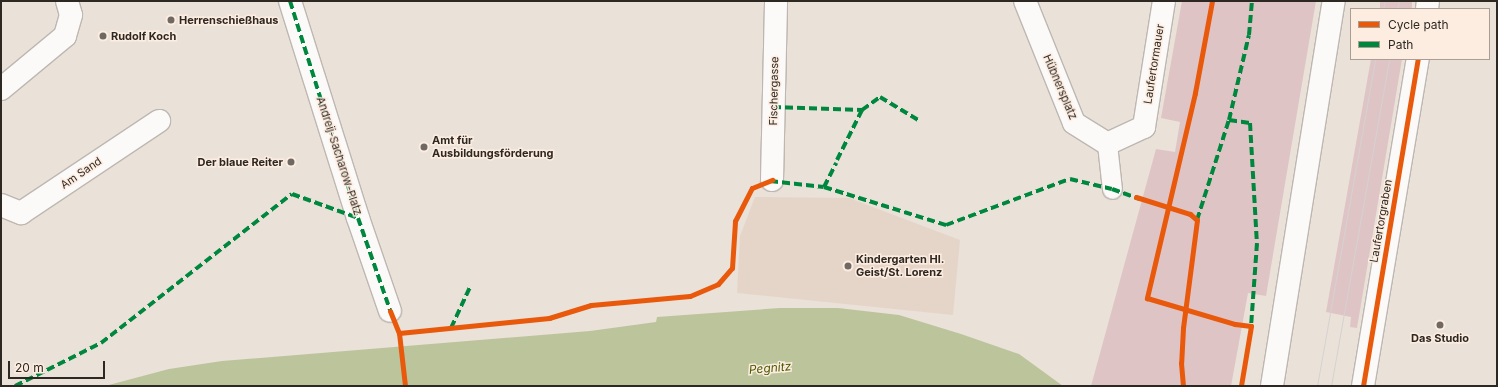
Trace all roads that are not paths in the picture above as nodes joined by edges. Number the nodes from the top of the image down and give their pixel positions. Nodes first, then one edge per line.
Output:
1 (67, 1) edge
2 (290, 1) edge
3 (776, 1) edge
4 (1025, 1) edge
5 (1164, 1) edge
6 (1334, 1) edge
7 (1418, 60) edge
8 (1, 89) edge
9 (159, 121) dead end
10 (1107, 144) junction
11 (772, 180) dead end
12 (1112, 189) dead end
13 (1, 205) edge
14 (390, 310) dead end
15 (1272, 386) edge
16 (1363, 386) edge

1 - 8 street
2 - 14 street, Andreij-Sacharow-Platz
3 - 11 street, Fischergasse
4 - 10 street, Hübnersplatz
5 - 10 street, Laufertormauer
6 - 15 street
7 - 16 street, Laufertorgraben
9 - 13 street, Am Sand
10 - 12 lane

